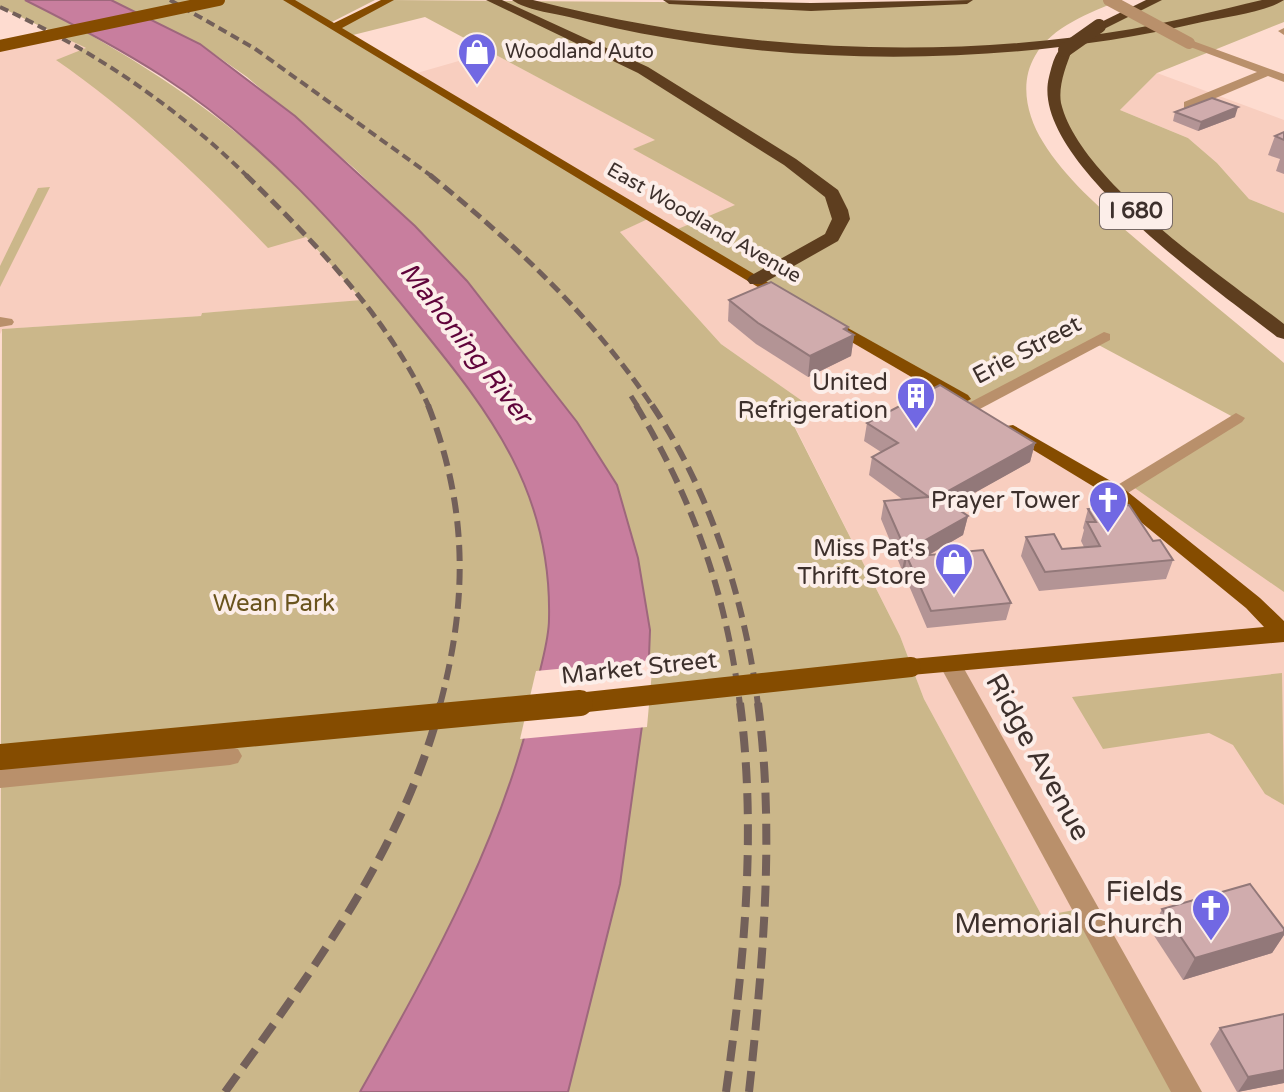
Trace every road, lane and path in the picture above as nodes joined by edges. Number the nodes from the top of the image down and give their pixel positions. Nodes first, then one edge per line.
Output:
1 (219, 0) edge
2 (288, 0) edge
3 (375, 0) edge
4 (389, 0) edge
5 (492, 0) edge
6 (518, 0) edge
7 (669, 0) edge
8 (967, 0) edge
9 (1109, 0) edge
10 (1156, 0) edge
11 (1252, 0) edge
12 (1278, 0) edge
13 (363, 6) junction
14 (303, 9) junction
15 (342, 10) dead end
16 (328, 11) dead end
17 (1226, 12) junction
18 (330, 26) junction
19 (0, 46) edge
20 (1267, 72) junction
21 (1284, 78) edge
22 (1188, 105) edge
23 (756, 280) junction
24 (783, 295) edge
25 (809, 311) edge
26 (1284, 333) edge
27 (1104, 337) dead end
28 (972, 406) junction
29 (1236, 418) dead end
30 (1116, 492) junction
31 (1284, 633) edge
32 (950, 664) junction
33 (230, 756) dead end
34 (0, 757) edge
35 (0, 778) edge
36 (1187, 1092) edge

1 - 19 main road, bridge
2 - 14 main road, East Woodland Avenue
3 - 13 main road
4 - 18 main road
5 - 23 highway
6 - 17 highway
7 - 8 highway
9 - 20 street, bridge
10 - 26 highway, I 680, bridge
11 - 17 highway
12 - 17 highway
13 - 15 main road
13 - 18 main road
14 - 16 main road
14 - 18 main road, East Woodland Avenue
18 - 23 main road, East Woodland Avenue
20 - 21 street
20 - 22 street
23 - 24 main road, East Woodland Avenue
25 - 28 main road, East Woodland Avenue
27 - 28 street, Erie Street
28 - 30 main road, East Woodland Avenue
29 - 30 street
30 - 31 main road, East Woodland Avenue
31 - 32 main road, Market Street
32 - 34 main road, Market Street, bridge
32 - 36 street, Ridge Avenue
33 - 35 street

